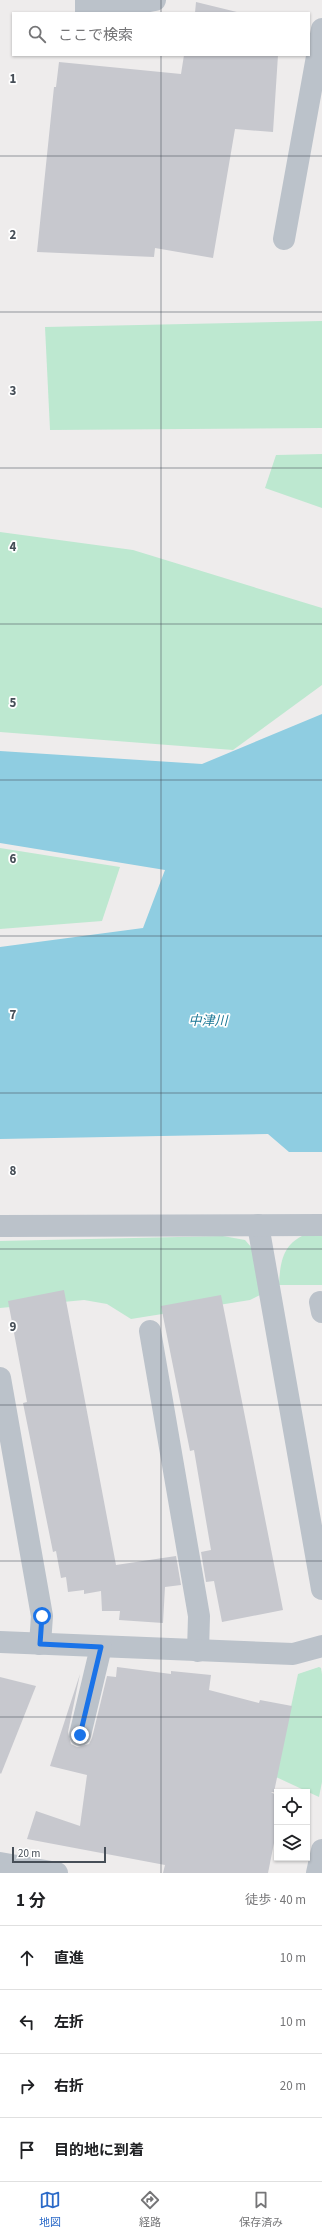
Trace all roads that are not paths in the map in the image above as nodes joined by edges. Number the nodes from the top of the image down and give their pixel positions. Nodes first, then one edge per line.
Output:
1 (86, 0) edge
2 (155, 0) edge
3 (86, 12) edge
4 (91, 12) edge
5 (322, 29) edge
6 (284, 239) dead end
7 (322, 1224) edge
8 (258, 1225) junction
9 (0, 1226) edge
10 (150, 1331) dead end
11 (0, 1378) edge
12 (322, 1589) edge
13 (0, 1642) edge
14 (40, 1644) junction
15 (322, 1646) edge
16 (101, 1647) junction
17 (198, 1651) junction
18 (80, 1735) dead end
19 (322, 1850) edge
20 (0, 1862) edge
21 (57, 1873) edge
22 (317, 1873) edge

1 - 3 street
2 - 4 street
5 - 6 street
7 - 8 street
8 - 9 street
8 - 12 street
10 - 17 street
11 - 14 street
13 - 14 street
14 - 16 street
15 - 17 street
16 - 17 street
16 - 18 street
19 - 22 street
20 - 21 street

